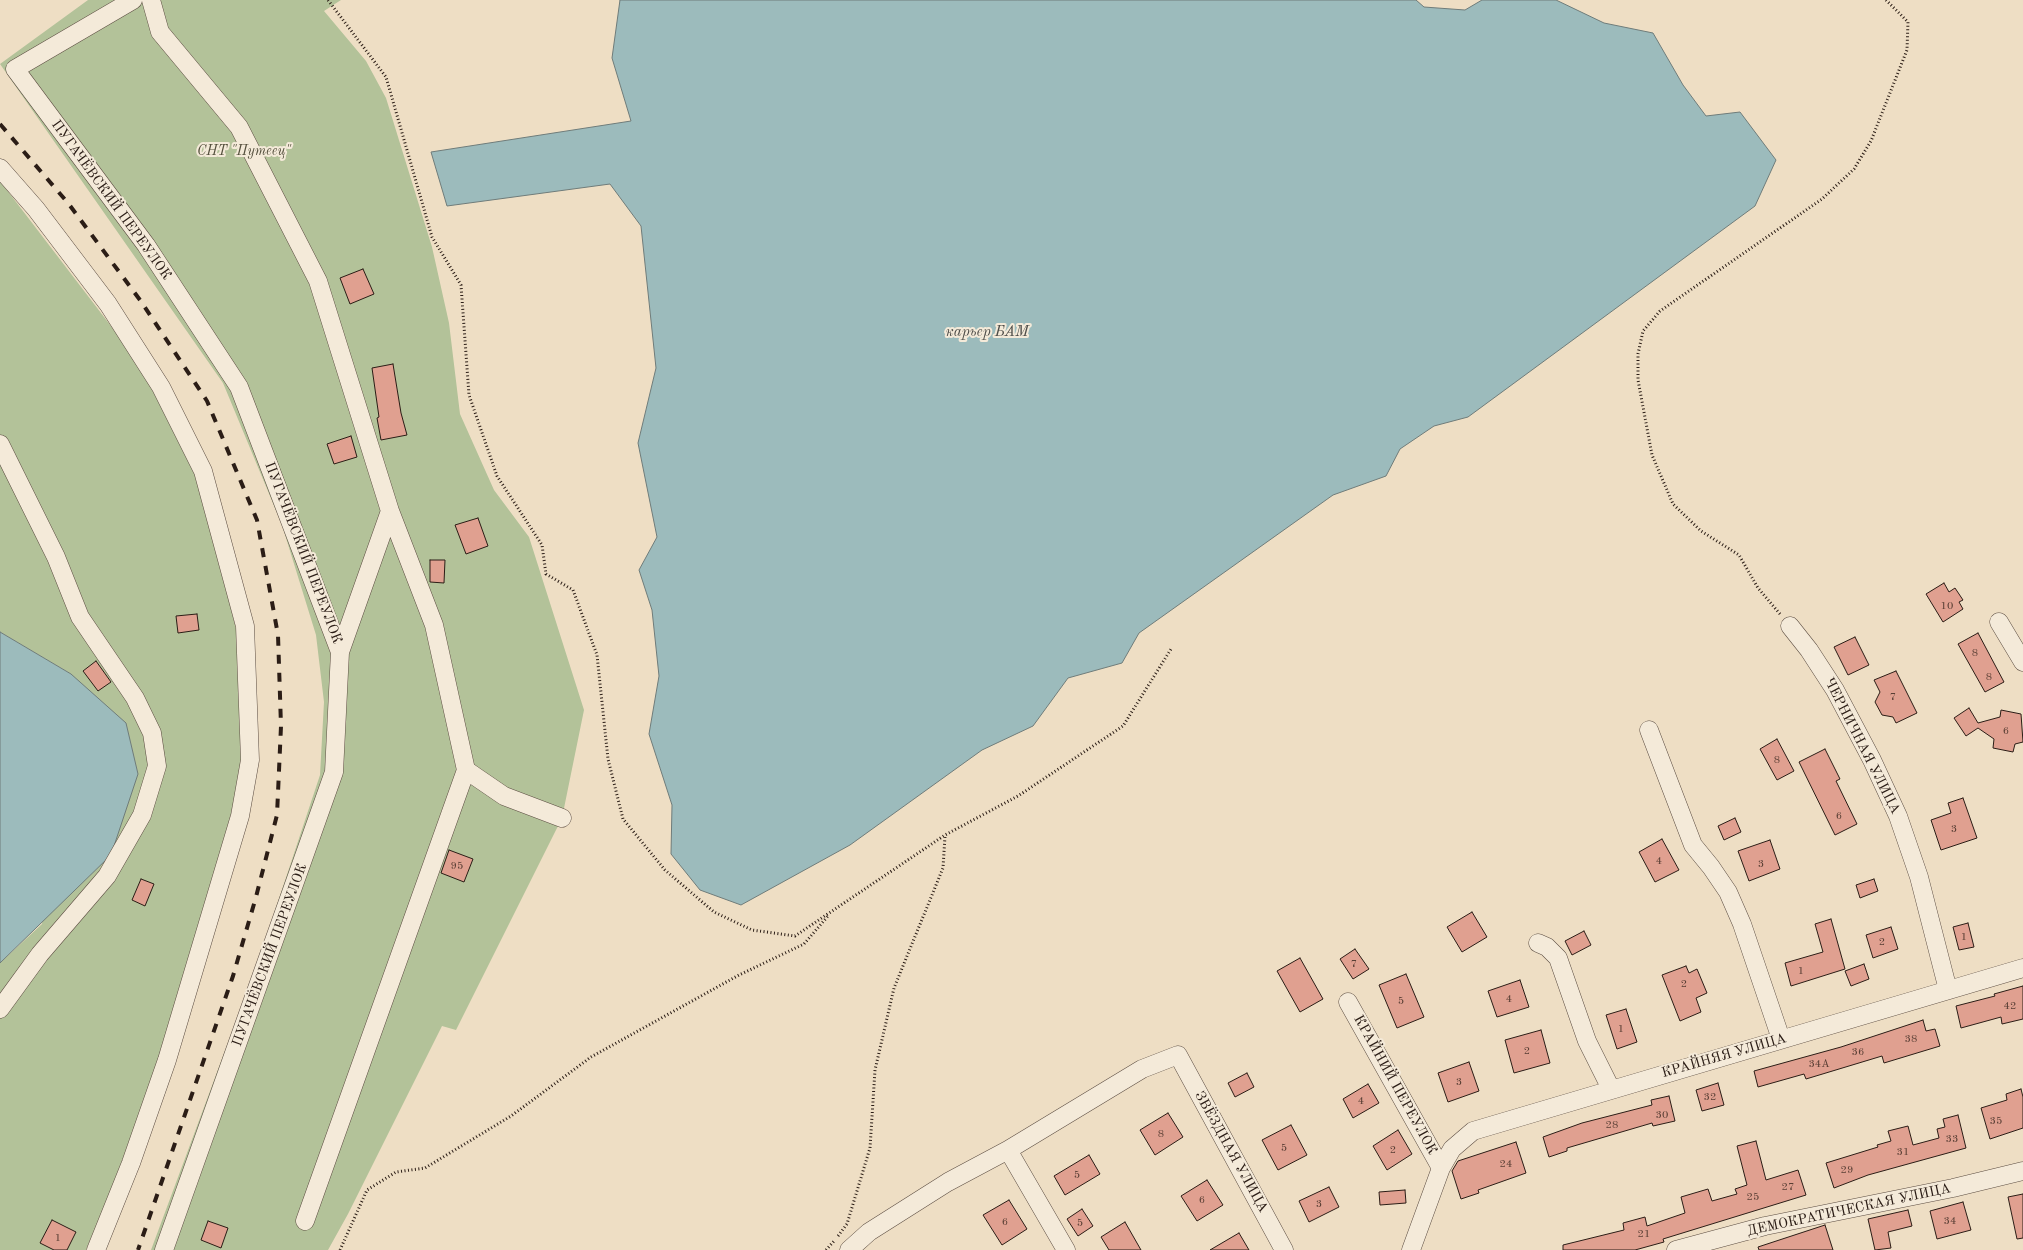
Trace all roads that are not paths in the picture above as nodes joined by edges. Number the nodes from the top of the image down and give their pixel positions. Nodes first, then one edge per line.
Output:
1 (133, 0) edge
2 (151, 0) edge
3 (0, 168) edge
4 (0, 444) edge
5 (390, 511) junction
6 (2000, 622) dead end
7 (1790, 626) road end
8 (340, 652) junction
9 (2023, 662) edge
10 (1649, 730) dead end
11 (466, 770) junction
12 (562, 818) dead end
13 (1538, 943) dead end
14 (2023, 968) edge
15 (1948, 990) junction
16 (1348, 1002) dead end
17 (0, 1009) edge
18 (1780, 1039) junction
19 (1611, 1089) junction
20 (1008, 1150) junction
21 (1441, 1168) junction
22 (2023, 1171) edge
23 (306, 1221) dead end
24 (96, 1250) edge
25 (164, 1250) edge
26 (849, 1250) edge
27 (1066, 1250) edge
28 (1284, 1250) edge
29 (1411, 1250) edge
30 (1676, 1250) edge

1 - 8 street, ПУГАЧЁВСКИЙ ПЕРЕУЛОК
2 - 5 street
3 - 24 street
4 - 17 street
5 - 8 street
5 - 11 street
6 - 9 street
7 - 15 street, ЧЕРНИЧНАЯ УЛИЦА
8 - 25 street, ПУГАЧЁВСКИЙ ПЕРЕУЛОК
10 - 18 street
11 - 12 street
11 - 23 street
13 - 19 street
14 - 15 street, КРАЙНЯЯ УЛИЦА
15 - 18 street, КРАЙНЯЯ УЛИЦА
16 - 21 street, КРАЙНИЙ ПЕРЕУЛОК
18 - 19 street, КРАЙНЯЯ УЛИЦА
19 - 21 street, КРАЙНЯЯ УЛИЦА
20 - 26 street
20 - 27 street
20 - 28 street, ЗВЁЗДНАЯ УЛИЦА
21 - 29 street, КРАЙНЯЯ УЛИЦА
22 - 30 street, ДЕМОКРАТИЧЕСКАЯ УЛИЦА

